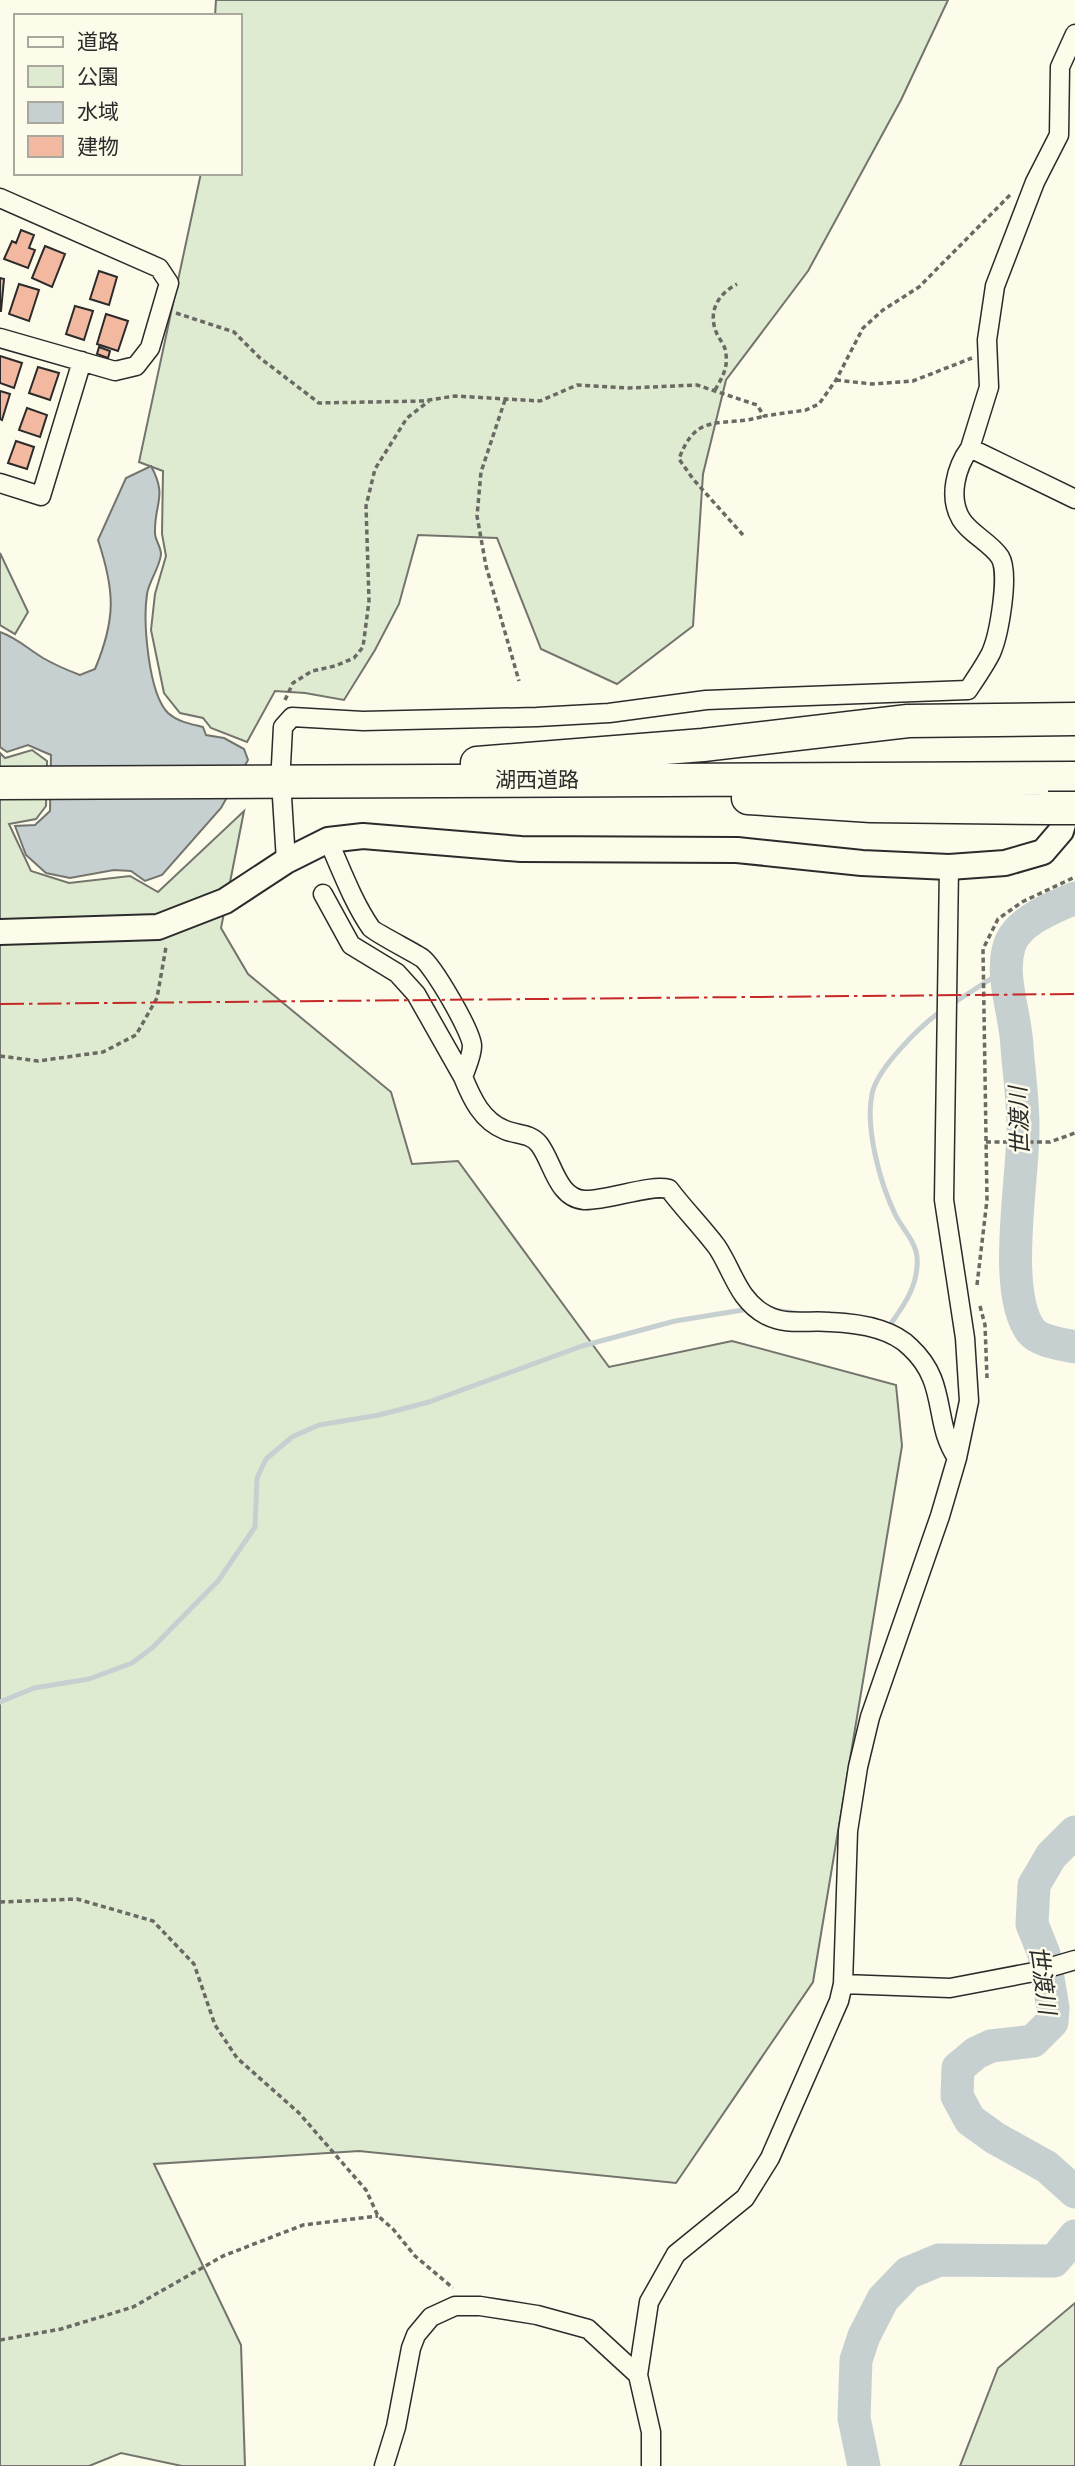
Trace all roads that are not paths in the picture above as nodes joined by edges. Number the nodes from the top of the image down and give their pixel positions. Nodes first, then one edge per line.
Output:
1 (1075, 34) edge
2 (0, 198) edge
3 (0, 338) edge
4 (82, 361) junction
5 (970, 448) junction
6 (0, 483) edge
7 (1075, 499) edge
8 (1073, 719) edge
9 (286, 781) junction
10 (0, 783) edge
11 (1066, 791) edge
12 (328, 840) junction
13 (286, 861) junction
14 (949, 867) junction
15 (323, 894) dead end
16 (0, 932) edge
17 (463, 1077) junction
18 (957, 1458) junction
19 (1075, 1960) edge
20 (843, 1984) junction
21 (638, 2375) junction
22 (384, 2466) edge
23 (651, 2466) edge

1 - 5 street
2 - 4 street
3 - 4 street
4 - 6 street
5 - 7 street
5 - 9 street
8 - 9 highway
9 - 10 highway, 湖西道路
9 - 11 highway, 湖西道路
9 - 13 street
11 - 14 street
12 - 13 street
12 - 14 street
12 - 17 street
13 - 16 street
14 - 18 street
15 - 17 street
17 - 18 street
18 - 20 street
19 - 20 street
20 - 21 street
21 - 22 street
21 - 23 street

